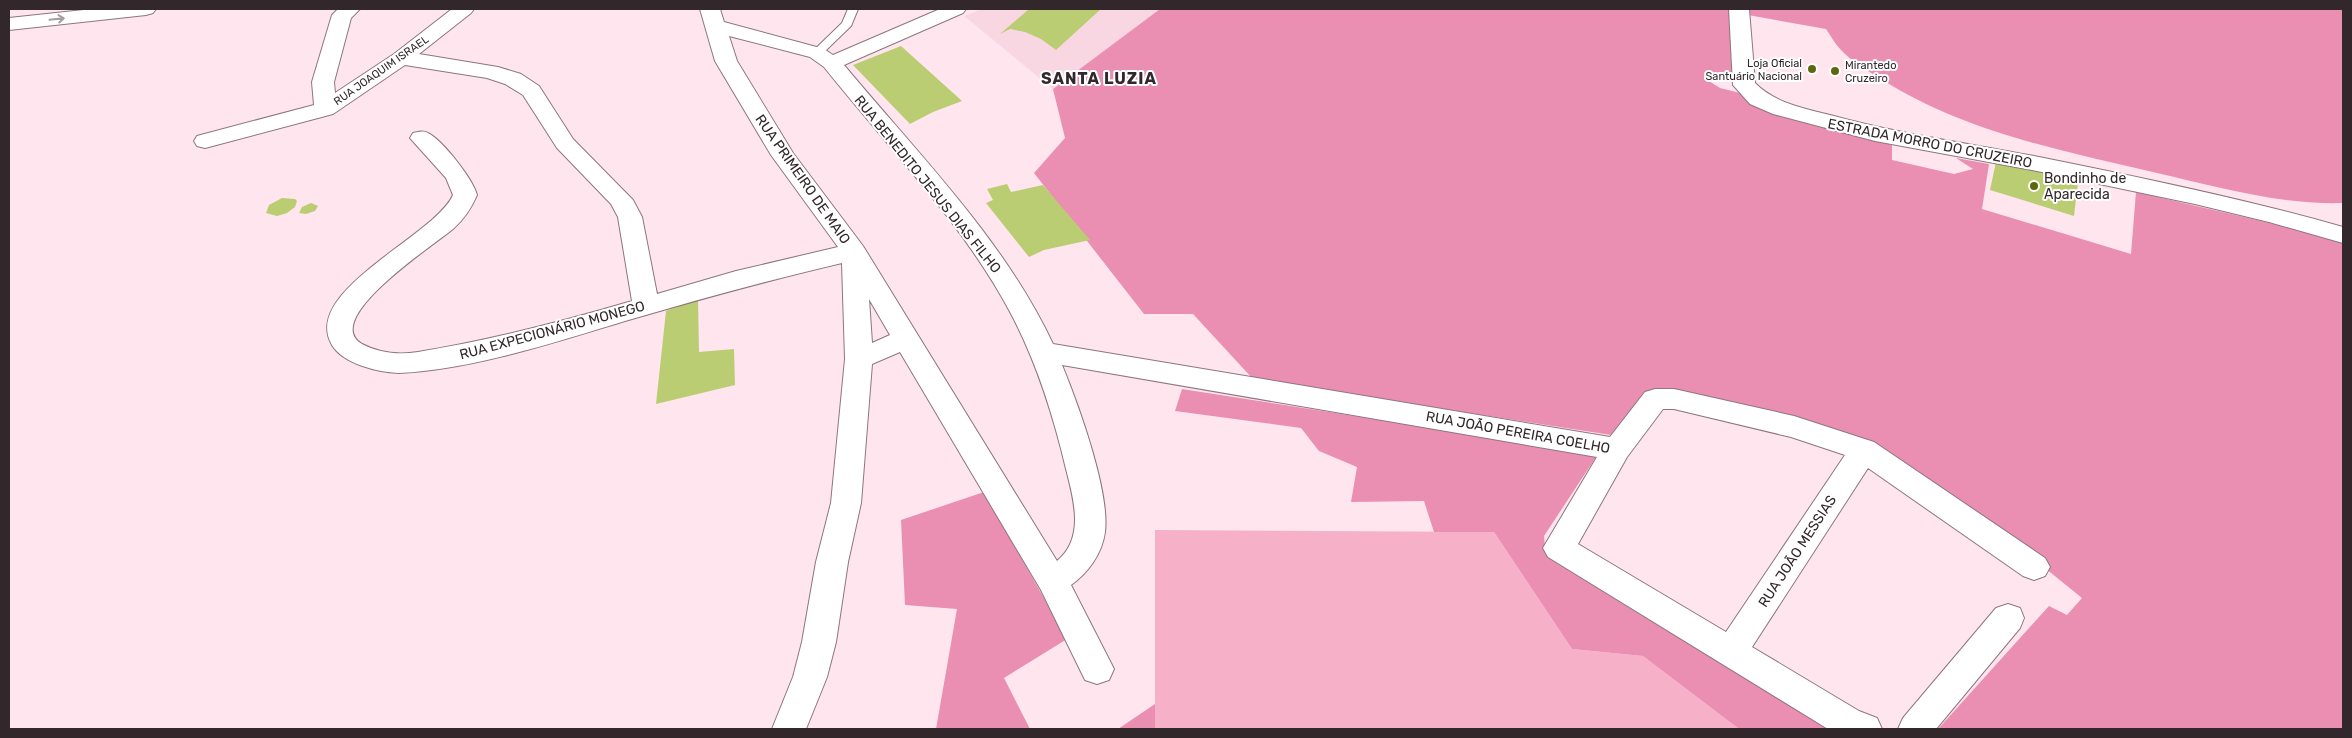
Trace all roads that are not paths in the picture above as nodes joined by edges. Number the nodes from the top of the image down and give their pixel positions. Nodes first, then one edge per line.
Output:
1 (146, 9) edge
2 (350, 9) edge
3 (464, 9) edge
4 (854, 9) edge
5 (956, 9) edge
6 (1739, 9) edge
7 (712, 18) edge
8 (9, 24) edge
9 (401, 58) junction
10 (824, 58) junction
11 (324, 109) junction
12 (421, 138) dead end
13 (205, 141) dead end
14 (2343, 235) edge
15 (854, 252) junction
16 (646, 306) junction
17 (906, 339) junction
18 (1042, 352) junction
19 (859, 359) junction
20 (1617, 448) junction
21 (1864, 450) junction
22 (2034, 567) dead end
23 (1052, 581) junction
24 (2008, 618) dead end
25 (1731, 652) junction
26 (1097, 669) dead end
27 (789, 729) edge
28 (1865, 729) edge
29 (1915, 729) edge

8 -> 1 main road
2 - 11 main road
3 - 9 main road, RUA JOAQUIM ISRAEL
4 - 10 lane
5 - 10 main road
6 - 14 main road, ESTRADA MORRO DO CRUZEIRO
7 - 10 main road
7 - 15 main road, RUA PRIMEIRO DE MAIO
9 - 11 main road, RUA JOAQUIM ISRAEL
9 - 16 main road
10 - 18 main road, RUA BENEDITO JESUS DIAS FILHO
11 - 13 main road, RUA JOAQUIM ISRAEL
12 - 16 main road, RUA EXPECIONÁRIO MONEGO
15 - 16 main road, RUA EXPECIONÁRIO MONEGO
15 - 17 main road
15 - 19 main road
17 - 19 main road
17 - 23 main road
18 - 20 main road, RUA JOÃO PEREIRA COELHO
18 - 23 main road, RUA BENEDITO JESUS DIAS FILHO
19 - 27 main road
20 - 21 main road
20 - 25 main road, RUA JOÃO PEREIRA COELHO
21 - 22 main road
21 - 25 main road, RUA JOÃO MESSIAS
23 - 26 main road
24 - 29 main road
25 - 28 main road, RUA JOÃO PEREIRA COELHO

